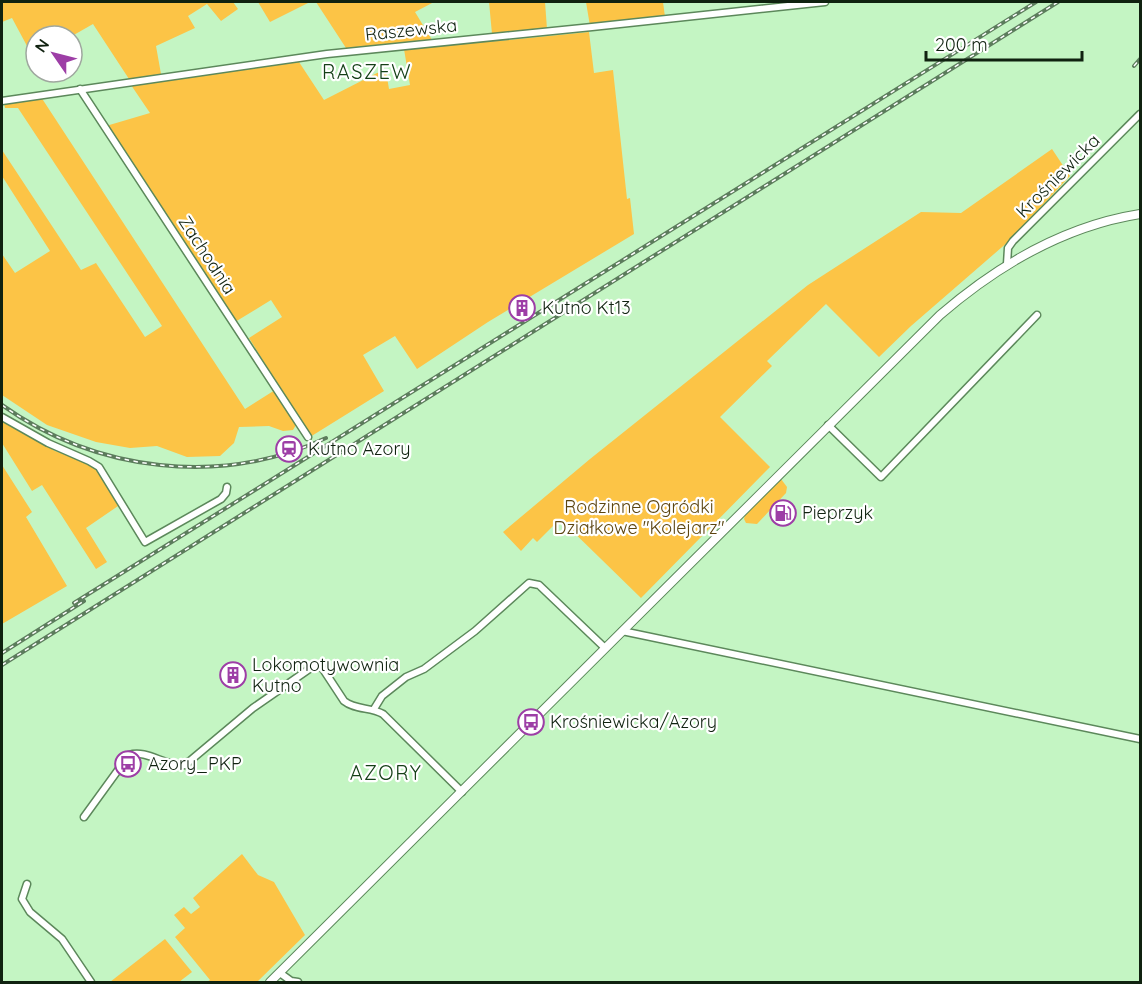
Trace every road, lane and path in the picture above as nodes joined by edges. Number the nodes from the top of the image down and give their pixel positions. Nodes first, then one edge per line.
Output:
1 (825, 2) edge
2 (80, 89) junction
3 (2, 101) edge
4 (1140, 114) edge
5 (1140, 214) edge
6 (1007, 264) junction
7 (1037, 315) dead end
8 (2, 417) edge
9 (828, 425) junction
10 (308, 436) dead end
11 (227, 487) dead end
12 (622, 631) junction
13 (605, 648) junction
14 (374, 710) junction
15 (1140, 739) edge
16 (462, 792) junction
17 (84, 817) dead end
18 (27, 884) dead end
19 (280, 973) junction
20 (91, 982) edge
21 (270, 982) edge
22 (298, 982) edge

1 - 2 street, Raszewska
2 - 3 street, Raszewska
2 - 10 street, Zachodnia
4 - 6 street, Krośniewicka
5 - 6 main road
6 - 9 main road
7 - 9 street
8 - 11 street
9 - 12 main road
12 - 13 main road
12 - 15 street
13 - 14 street
13 - 16 main road
14 - 16 street
14 - 17 street
16 - 19 main road
18 - 20 street
19 - 21 main road
19 - 22 street

